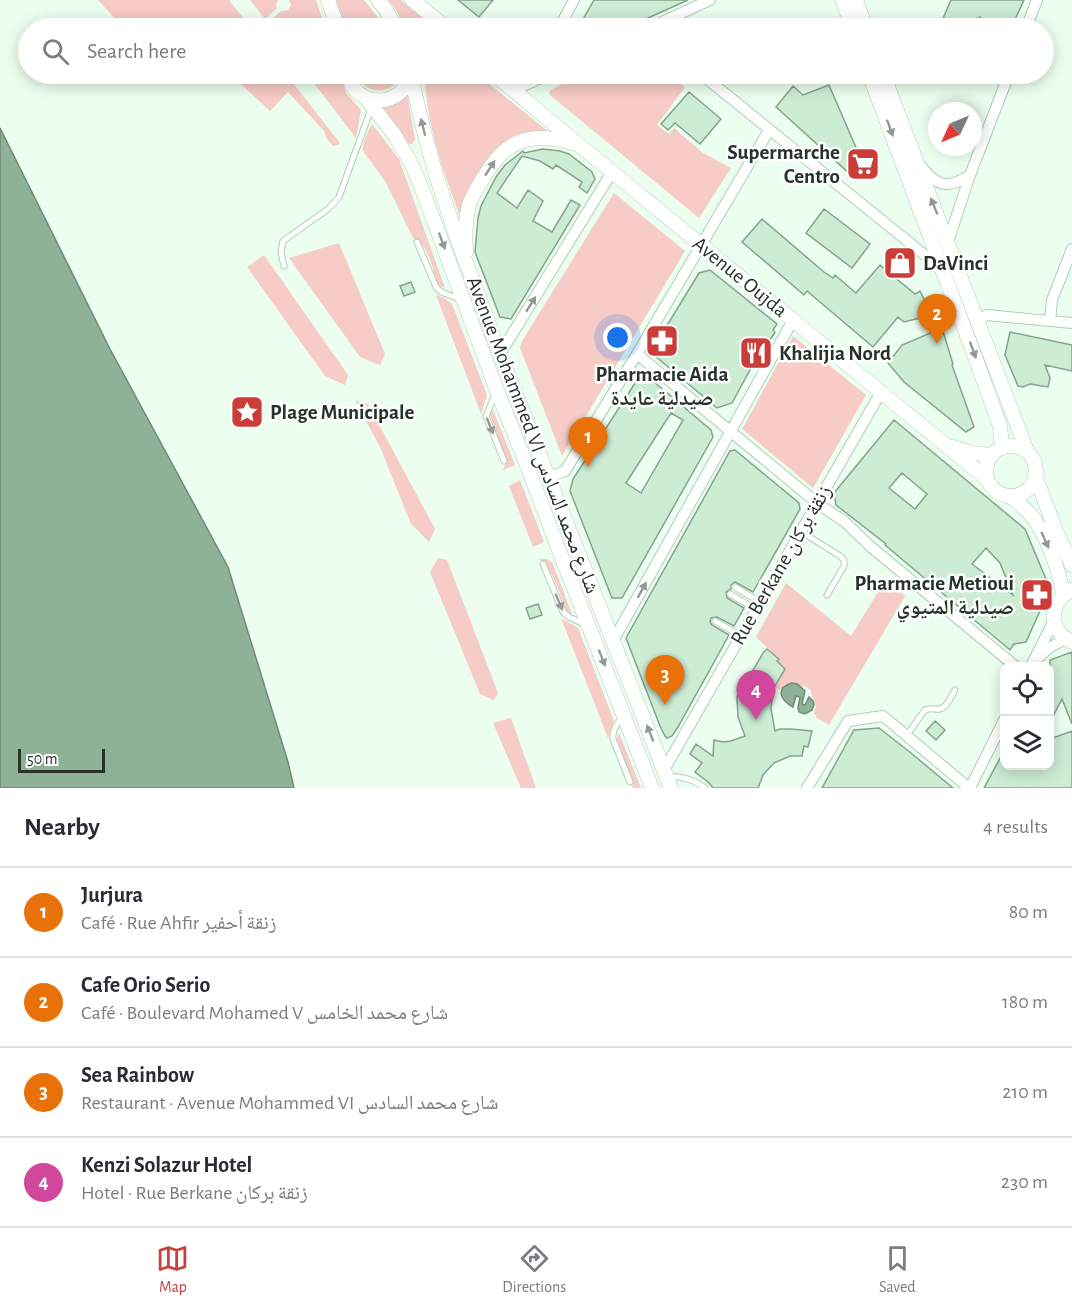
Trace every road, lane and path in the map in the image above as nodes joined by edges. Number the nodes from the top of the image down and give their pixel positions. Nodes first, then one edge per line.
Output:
1 (328, 0) edge
2 (378, 0) edge
3 (412, 0) edge
4 (574, 0) edge
5 (710, 0) edge
6 (842, 0) edge
7 (856, 0) edge
8 (1037, 0) edge
9 (334, 18) edge
10 (390, 18) edge
11 (434, 18) edge
12 (564, 18) edge
13 (671, 18) edge
14 (849, 18) edge
15 (862, 18) edge
16 (1030, 18) edge
17 (351, 84) edge
18 (407, 84) edge
19 (413, 84) edge
20 (506, 84) edge
21 (522, 84) edge
22 (713, 84) edge
23 (873, 84) edge
24 (887, 84) edge
25 (1005, 84) edge
26 (514, 90) junction
27 (368, 102) junction
28 (769, 130) junction
29 (579, 144) junction
30 (916, 160) junction
31 (612, 172) junction
32 (970, 175) junction
33 (417, 242) dead end
34 (948, 242) junction
35 (701, 245) junction
36 (1072, 249) edge
37 (466, 263) junction
38 (284, 266) dead end
39 (942, 269) junction
40 (464, 301) junction
41 (793, 320) junction
42 (977, 320) junction
43 (1050, 321) junction
44 (1072, 323) edge
45 (500, 354) junction
46 (637, 354) junction
47 (496, 390) junction
48 (881, 392) junction
49 (730, 431) junction
50 (943, 443) junction
51 (997, 451) junction
52 (1027, 451) junction
53 (504, 461) dead end
54 (1035, 475) junction
55 (550, 477) junction
56 (987, 479) junction
57 (1010, 496) junction
58 (817, 503) junction
59 (800, 531) junction
60 (543, 564) dead end
61 (1072, 565) edge
62 (735, 586) dead end
63 (1068, 592) edge
64 (730, 594) dead end
65 (827, 595) dead end
66 (758, 606) junction
67 (715, 621) dead end
68 (1054, 621) junction
69 (589, 626) junction
70 (741, 636) junction
71 (1069, 640) edge
72 (613, 641) junction
73 (1010, 662) edge
74 (1034, 662) edge
75 (1035, 662) edge
76 (955, 690) dead end
77 (624, 715) junction
78 (1000, 729) edge
79 (906, 736) junction
80 (667, 778) edge
81 (630, 782) dead end
82 (652, 788) edge
83 (705, 788) edge
84 (807, 788) edge
85 (969, 788) edge

1 - 9 main road
2 - 10 main road
3 - 11 main road
4 - 12 street
5 - 13 street
6 - 14 main road
7 - 15 main road
8 - 16 street
17 - 27 main road, Avenue Mohammed VI شارع محمد السادس
18 - 27 main road
37 -> 19 main road, Avenue Mohammed VI شارع محمد السادس
20 - 26 main road, Avenue Oujda
21 - 26 street
22 - 28 street
23 -> 39 main road
24 - 30 main road
25 - 32 street
26 - 29 main road, Avenue Oujda
27 - 38 lane
27 -> 40 main road, Avenue Mohammed VI شارع محمد السادس
28 - 35 street
28 - 39 street
29 - 31 main road, Avenue Oujda
37 -> 29 main road
30 - 32 street
34 -> 30 main road
31 - 35 main road, Avenue Oujda
45 -> 31 street
32 - 34 street
33 - 40 lane
34 - 42 main road
35 - 41 main road, Avenue Oujda
35 - 46 street
36 - 43 street
37 - 45 main road, Avenue Mohammed VI شارع محمد السادس
39 -> 51 main road
40 - 47 main road, Avenue Mohammed VI شارع محمد السادس
41 - 48 main road, Avenue Oujda
41 - 49 street
42 - 43 street
42 - 52 main road
43 - 44 street
45 - 55 main road, Avenue Mohammed VI شارع محمد السادس
46 - 49 street
46 - 55 street
47 -> 53 lane
47 - 69 main road, Avenue Mohammed VI شارع محمد السادس
48 - 50 main road, Avenue Oujda
48 - 58 street, Rue Berkane زنقة بركان
49 - 58 street
72 -> 49 street
50 - 51 main road
50 - 56 main road, Avenue Oujda
51 - 52 main road
51 - 56 main road
52 - 54 main road
54 - 57 main road
54 - 61 main road
55 - 72 main road, Avenue Mohammed VI شارع محمد السادس
56 - 57 main road
57 -> 63 main road
58 - 59 street, Rue Berkane زنقة بركان
58 - 73 street
59 - 65 lane
59 - 66 street, Rue Berkane زنقة بركان
60 -> 69 lane
62 - 66 lane
63 - 68 main road
64 - 66 lane
66 - 70 street, Rue Berkane زنقة بركان
67 - 70 lane
68 - 71 main road
68 - 74 street
69 -> 77 main road, Avenue Mohammed VI شارع محمد السادس
70 - 80 street, Rue Berkane زنقة بركان
71 - 75 street
80 -> 72 main road, Avenue Mohammed VI شارع محمد السادس
76 - 79 lane
77 - 81 lane
77 - 82 main road, Avenue Mohammed VI شارع محمد السادس
78 - 85 street
79 - 84 street
79 - 85 street
80 - 83 lane

